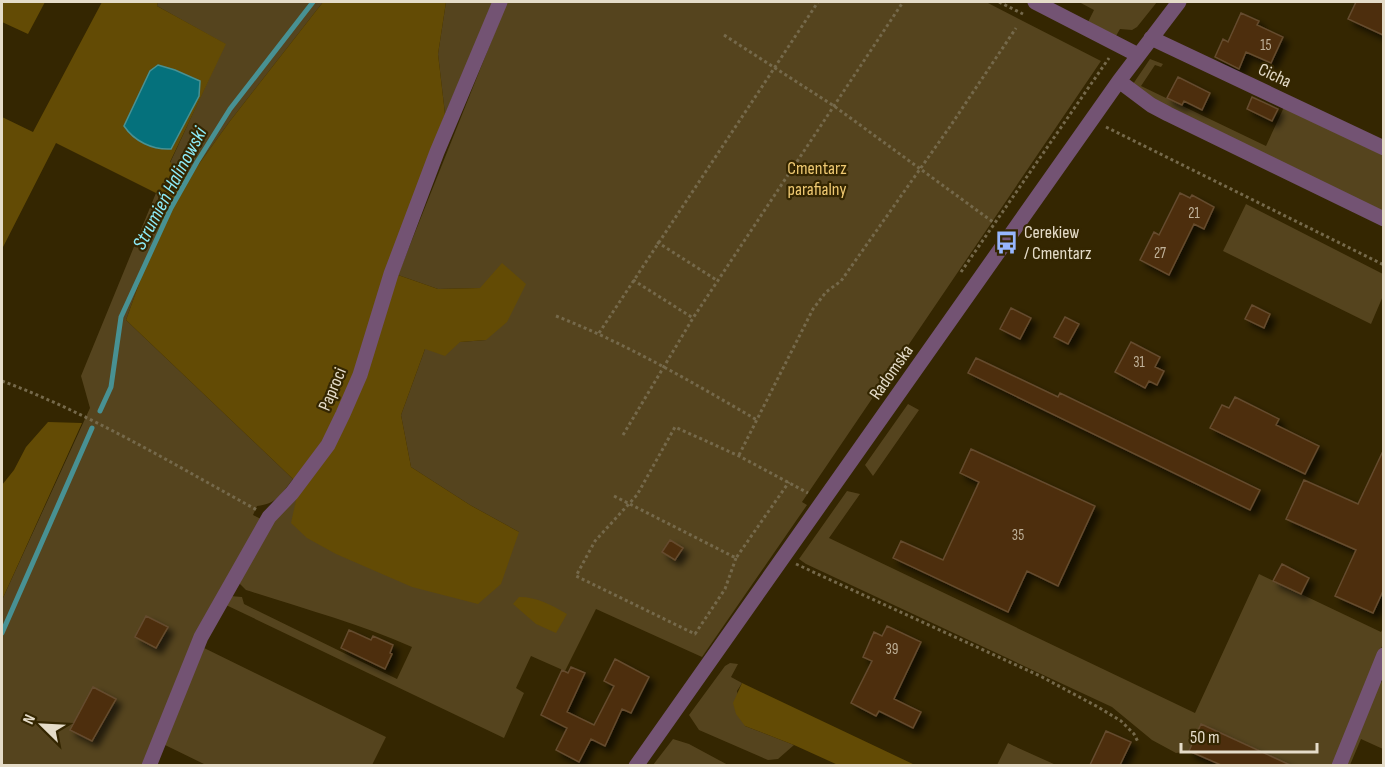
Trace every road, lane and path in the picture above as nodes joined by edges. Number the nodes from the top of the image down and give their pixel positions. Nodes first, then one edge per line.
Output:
1 (500, 2) edge
2 (818, 2) edge
3 (903, 2) edge
4 (1035, 2) edge
5 (1179, 2) edge
6 (1016, 28) dead end
7 (724, 35) dead end
8 (1151, 38) junction
9 (1138, 55) junction
10 (774, 67) junction
11 (1119, 81) junction
12 (834, 106) junction
13 (1093, 117) junction
14 (1383, 148) edge
15 (920, 168) junction
16 (1383, 219) edge
17 (993, 222) dead end
18 (657, 242) junction
19 (1383, 265) edge
20 (633, 280) junction
21 (718, 281) junction
22 (556, 316) dead end
23 (693, 318) junction
24 (599, 333) junction
25 (663, 366) junction
26 (2, 381) edge
27 (758, 420) junction
28 (623, 435) dead end
29 (739, 456) junction
30 (789, 482) junction
31 (615, 496) dead end
32 (824, 501) junction
33 (631, 504) junction
34 (269, 517) junction
35 (784, 557) junction
36 (736, 558) junction
37 (1383, 655) edge
38 (1138, 742) dead end
39 (149, 765) edge
40 (636, 765) edge
41 (1339, 765) edge

1 - 34 street, Paproci
2 - 10 path
3 - 12 path
4 - 9 street
5 - 8 street, Radomska
6 - 15 path
7 - 10 path
8 - 9 street, Radomska
8 - 14 street, Cicha
9 - 11 street, Radomska
10 - 12 path
10 - 18 path
11 - 13 street, Radomska
11 - 16 street
12 - 15 path
12 - 21 path
13 - 19 path
13 - 32 street, Radomska
15 - 17 path
15 - 27 path
18 - 20 path
18 - 21 path
20 - 23 path
20 - 24 path
21 - 23 path
22 - 24 path
23 - 25 path
24 - 25 path
25 - 27 path
25 - 28 path
26 - 34 path
27 - 29 path
29 - 30 path
29 - 33 path
30 - 32 path
30 - 36 path
31 - 33 path
32 - 35 street, Radomska
33 - 36 path
33 - 36 path
34 - 39 street, Paproci
35 - 38 path
35 - 40 street, Radomska
37 - 41 street

